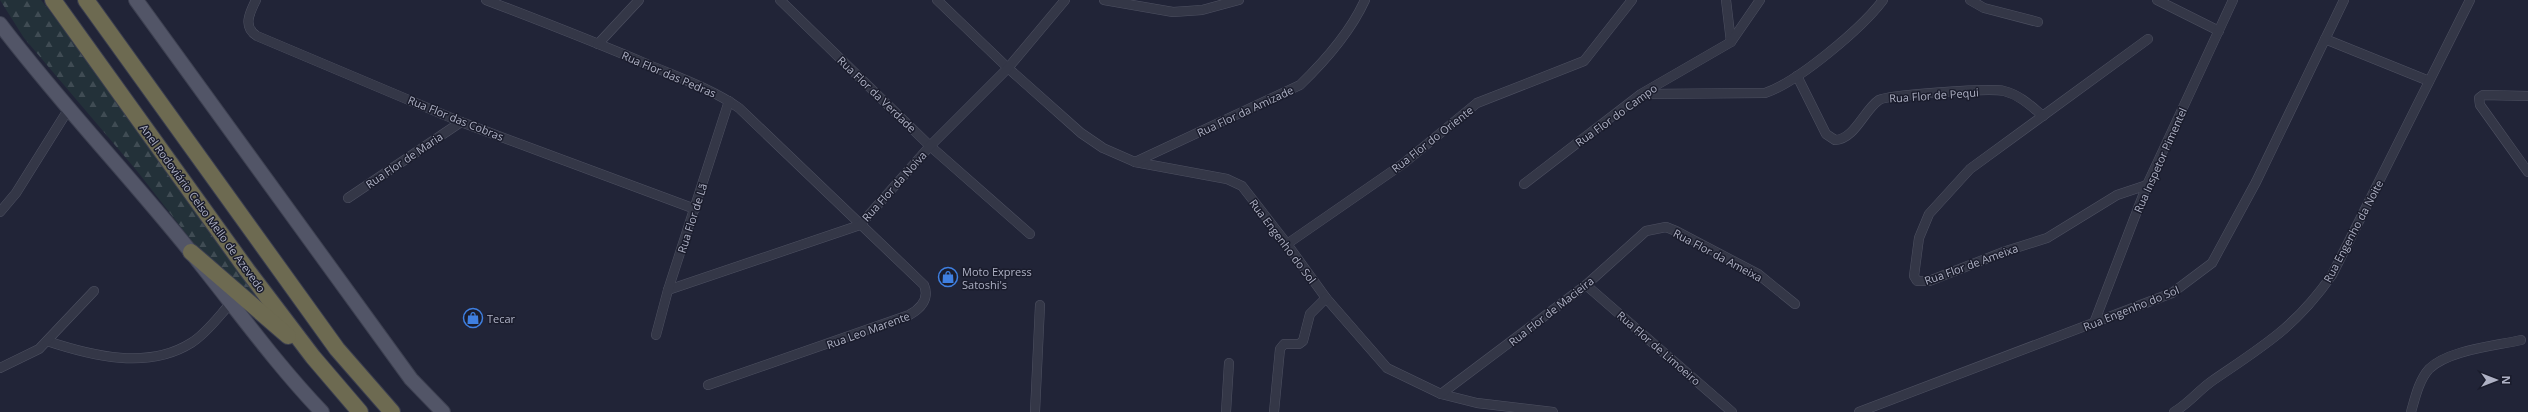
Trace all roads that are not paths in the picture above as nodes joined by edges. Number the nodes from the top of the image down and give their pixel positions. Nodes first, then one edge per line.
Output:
1 (53, 0) edge
2 (86, 0) edge
3 (136, 0) edge
4 (256, 0) edge
5 (486, 0) edge
6 (639, 0) edge
7 (780, 0) edge
8 (937, 0) edge
9 (1065, 0) edge
10 (1104, 0) edge
11 (1239, 0) edge
12 (1365, 0) edge
13 (1632, 0) edge
14 (1726, 0) edge
15 (1760, 0) edge
16 (1883, 0) edge
17 (1970, 0) edge
18 (2157, 0) edge
19 (2233, 0) edge
20 (2344, 0) edge
21 (2470, 0) edge
22 (2038, 22) dead end
23 (0, 24) edge
24 (2219, 31) junction
25 (2325, 39) junction
26 (2148, 40) dead end
27 (1731, 42) junction
28 (598, 44) junction
29 (1008, 68) junction
30 (1797, 76) junction
31 (2429, 81) junction
32 (1641, 94) junction
33 (2528, 96) edge
34 (728, 101) junction
35 (68, 110) junction
36 (2043, 116) junction
37 (461, 122) junction
38 (930, 146) junction
39 (1135, 162) junction
40 (2528, 172) edge
41 (1524, 184) dead end
42 (2147, 184) junction
43 (348, 198) dead end
44 (695, 209) junction
45 (0, 212) edge
46 (860, 225) junction
47 (1658, 227) joint
48 (1030, 234) dead end
49 (1287, 244) junction
50 (191, 252) junction
51 (1586, 284) junction
52 (668, 290) junction
53 (94, 291) dead end
54 (1326, 298) junction
55 (230, 304) junction
56 (1795, 304) dead end
57 (1040, 305) dead end
58 (2094, 324) junction
59 (656, 335) dead end
60 (2520, 340) dead end
61 (47, 341) junction
62 (313, 357) junction
63 (1229, 363) dead end
64 (0, 368) edge
65 (708, 386) dead end
66 (1441, 394) junction
67 (1879, 409) edge
68 (322, 412) edge
69 (360, 412) edge
70 (392, 412) edge
71 (443, 412) edge
72 (1035, 412) edge
73 (1226, 412) edge
74 (1274, 412) edge
75 (1554, 412) edge
76 (1732, 412) edge
77 (1859, 412) edge
78 (2174, 412) edge
79 (2411, 412) edge

1 - 62 highway, Anel Rodoviário Celso Mello de Azevedo
2 - 70 highway
3 - 71 main road
4 - 37 street, Rua Flor das Cobras
5 - 28 street, Rua Flor das Pedras
6 - 28 street
7 - 38 street, Rua Flor da Verdade
8 - 29 street, Rua Engenho do Sol
9 - 29 street, Rua Flor da Noiva
10 - 11 street
12 - 39 street, Rua Flor da Amizade
13 - 49 street, Rua Flor do Oriente
14 - 27 street
15 - 27 street, Rua Flor do Campo
16 - 30 street
17 - 22 street
18 - 24 street
19 - 24 street, Rua Inspetor Pimentel
20 - 25 street, Rua Engenho do Sol
21 - 31 street, Rua Engenho da Noite
23 - 35 main road
24 - 42 street, Rua Inspetor Pimentel
25 - 31 street
25 - 58 street, Rua Engenho do Sol
26 - 36 street, Rua Flor de Ameixa
27 - 32 street, Rua Flor do Campo
28 - 34 street, Rua Flor das Pedras
29 - 38 street, Rua Flor da Noiva
29 - 39 street, Rua Engenho do Sol
30 - 32 street
30 - 36 street, Rua Flor de Pequi
31 - 78 street, Rua Engenho da Noite
32 - 41 street, Rua Flor do Campo
33 - 40 street
34 - 44 street, Rua Flor de Lã
34 - 46 street, Rua Flor das Pedras
35 - 45 street
35 - 50 main road
36 - 42 street, Rua Flor de Ameixa
37 - 43 street, Rua Flor de Maria
37 - 44 street, Rua Flor das Cobras
38 - 46 street, Rua Flor da Noiva
38 - 48 street, Rua Flor da Verdade
39 - 49 street, Rua Engenho do Sol
42 - 58 street, Rua Inspetor Pimentel
44 - 52 street, Rua Flor de Lã
46 - 52 street, Rua Flor da Noiva
46 - 65 street, Rua Leo Marente
47 - 51 street, Rua Flor de Macieira
47 - 56 street, Rua Flor da Ameixa
49 - 54 street, Rua Engenho do Sol
50 - 55 main road
50 - 62 highway
51 - 66 street, Rua Flor de Macieira
51 - 76 street, Rua Flor de Limoeiro
52 - 59 street, Rua Flor de Lã
53 - 61 street
54 - 66 street, Rua Engenho do Sol
54 - 74 street
55 - 61 street
55 - 68 main road
57 - 72 street
58 - 67 street, Rua Engenho do Sol
60 - 79 street
61 - 64 street
62 - 69 highway, Anel Rodoviário Celso Mello de Azevedo
63 - 73 street
66 - 75 street, Rua Engenho do Sol
67 - 77 street, Rua Engenho do Sol

